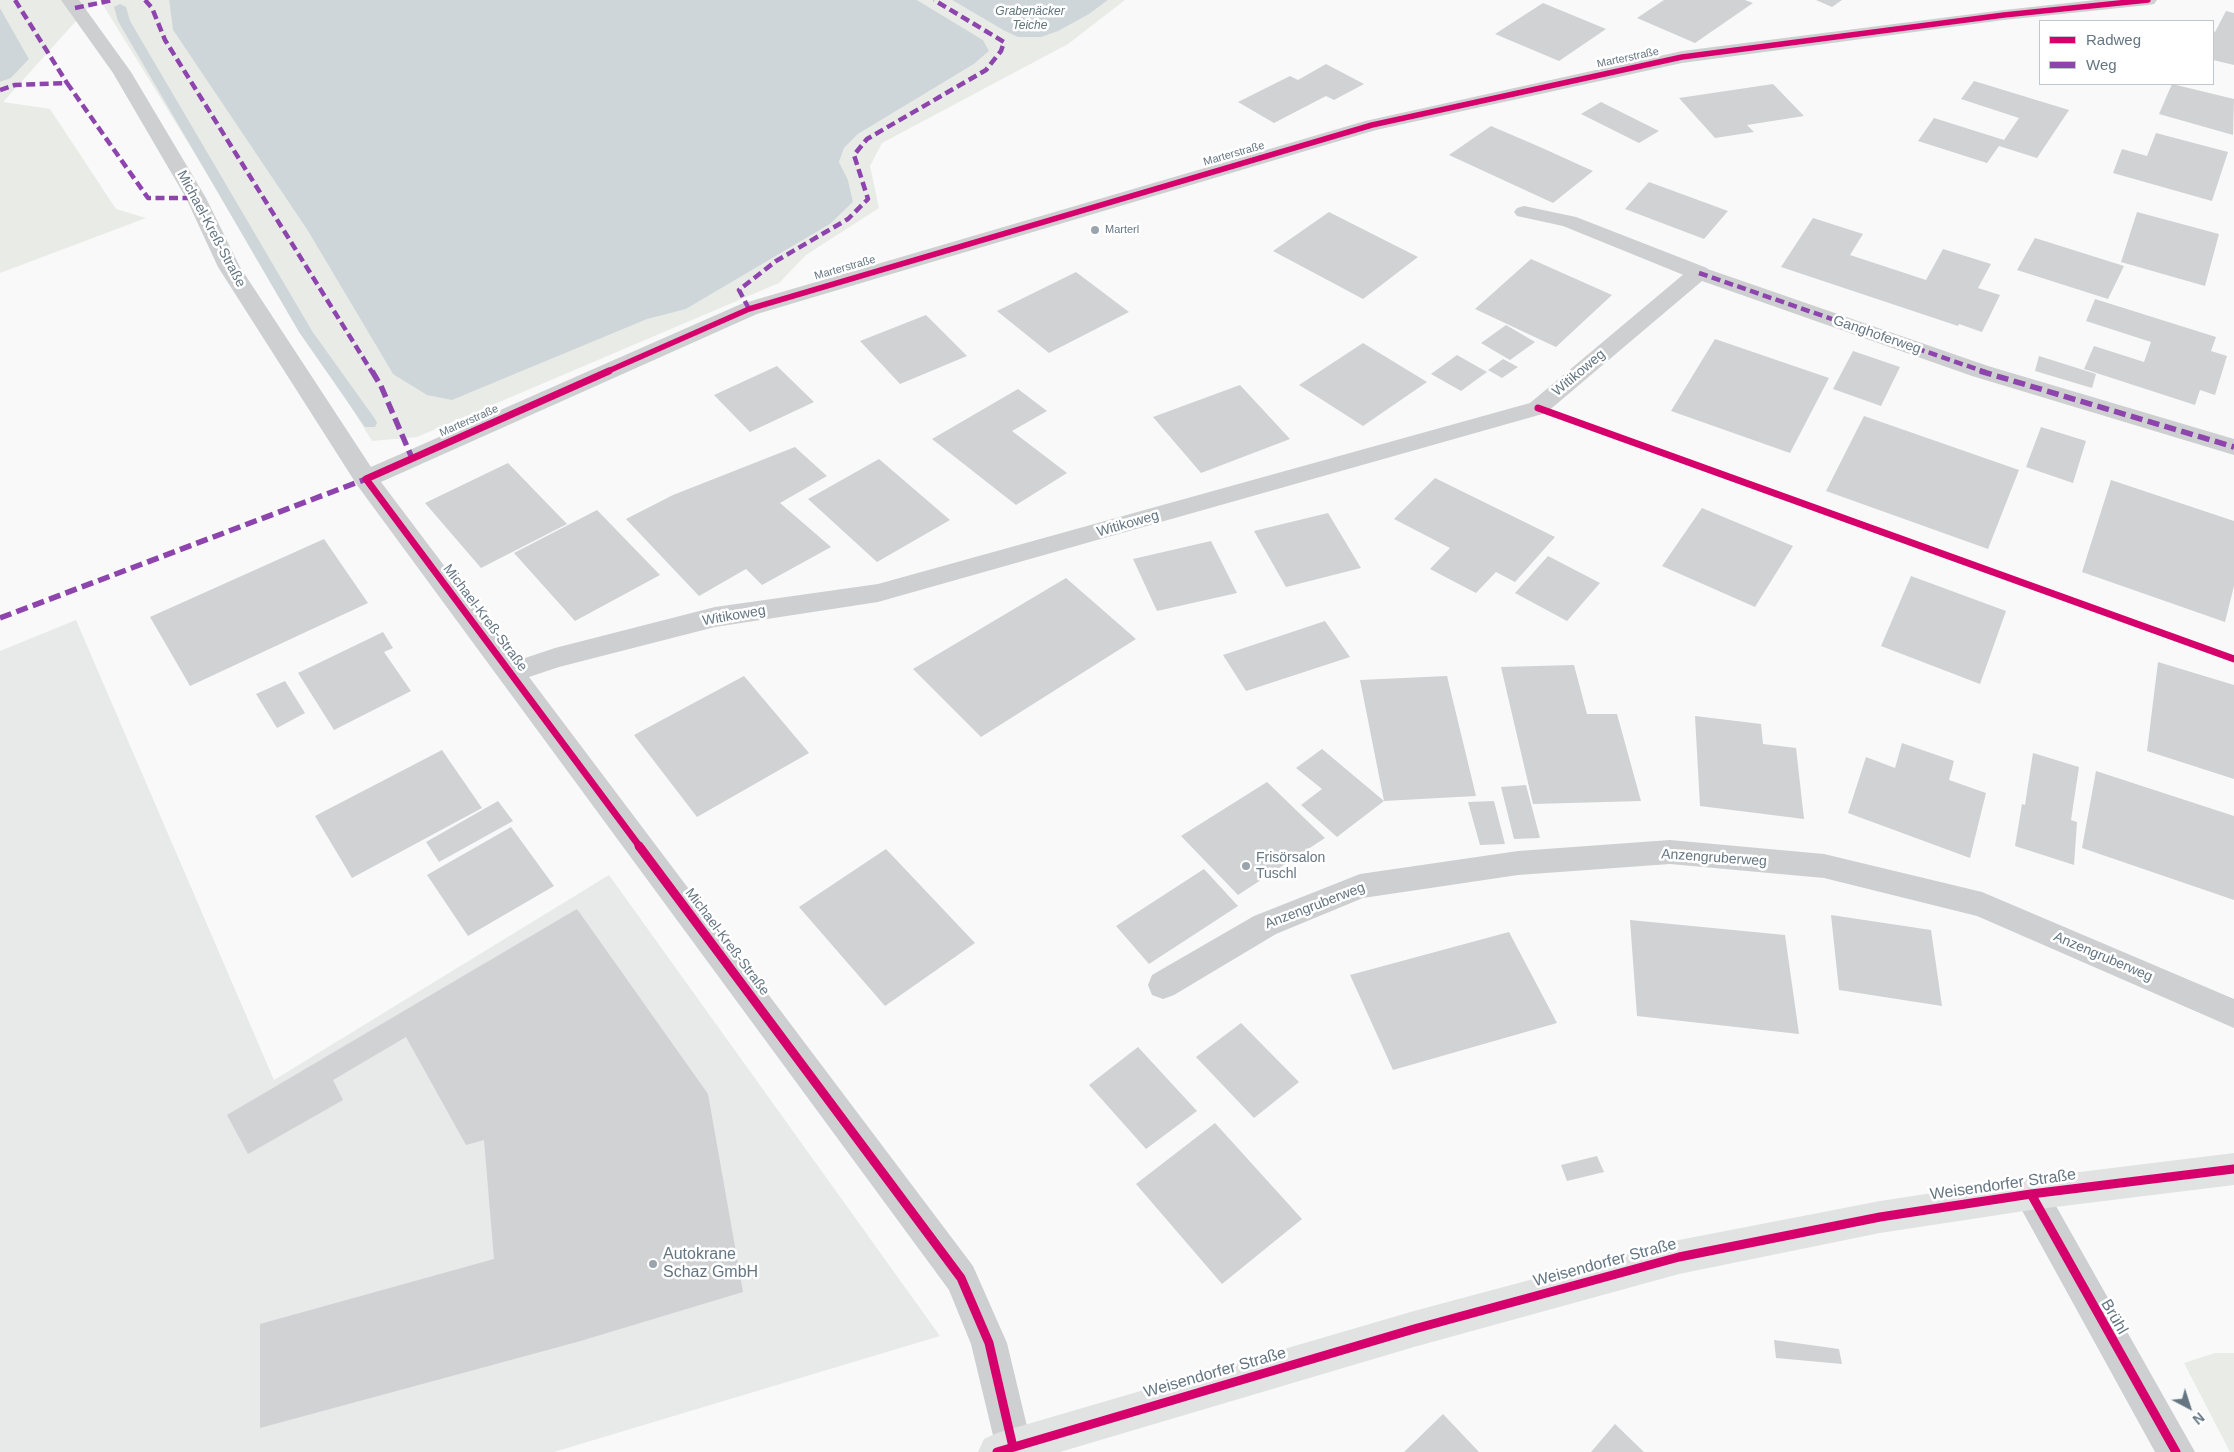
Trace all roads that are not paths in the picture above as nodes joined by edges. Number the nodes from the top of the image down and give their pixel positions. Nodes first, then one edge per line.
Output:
1 (70, 0) edge
2 (1968, 0) edge
3 (2148, 0) edge
4 (2004, 15) junction
5 (1524, 212) dead end
6 (1699, 273) junction
7 (2234, 447) edge
8 (366, 479) junction
9 (511, 673) junction
10 (1162, 985) dead end
11 (2234, 1014) edge
12 (2234, 1169) edge
13 (2031, 1194) junction
14 (1005, 1450) edge
15 (2176, 1452) edge

1 - 8 street, Michael-Kreß-Straße
2 - 4 street, Marterstraße
3 - 4 street, Marterstraße
4 - 8 street, Marterstraße
5 - 6 street, Ganghoferweg
6 - 7 street, Ganghoferweg
6 - 9 street, Witikoweg
8 - 9 street, Michael-Kreß-Straße
9 - 14 street, Michael-Kreß-Straße
10 - 11 street, Anzengruberweg
12 - 13 main road, Weisendorfer Straße
13 - 14 main road, Weisendorfer Straße
13 - 15 street, Brühl

